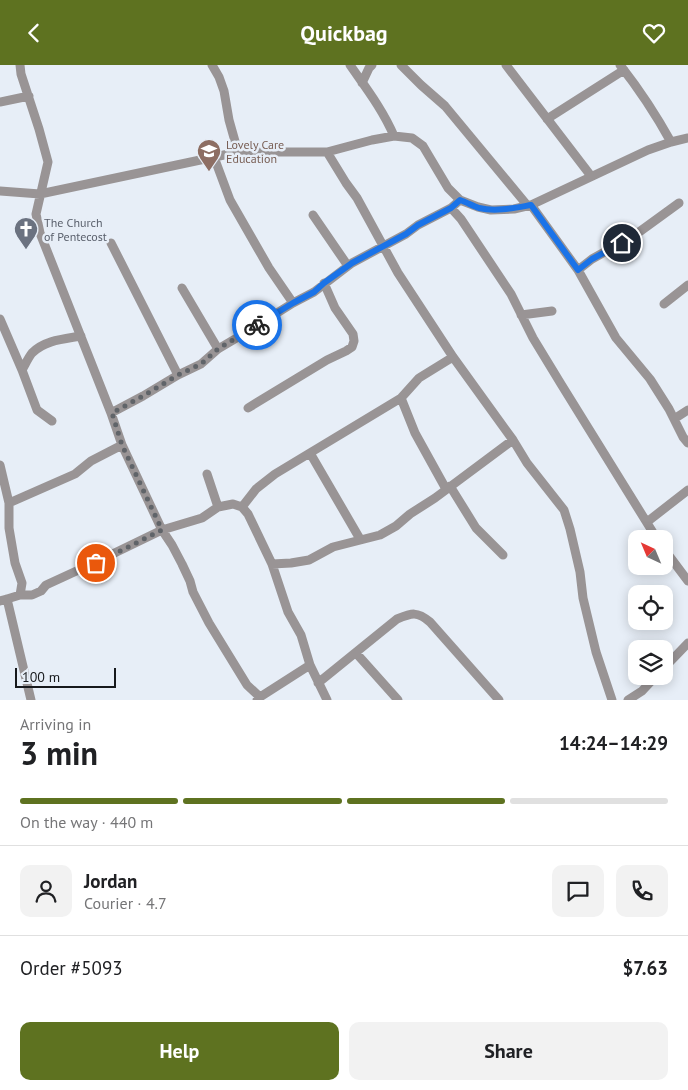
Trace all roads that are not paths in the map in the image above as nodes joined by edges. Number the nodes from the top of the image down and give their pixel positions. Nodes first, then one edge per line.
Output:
1 (20, 65) edge
2 (212, 65) edge
3 (350, 65) edge
4 (372, 65) edge
5 (401, 65) edge
6 (506, 65) edge
7 (622, 68) edge
8 (362, 83) junction
9 (29, 96) junction
10 (0, 102) edge
11 (547, 119) junction
12 (394, 136) junction
13 (688, 138) edge
14 (671, 142) junction
15 (238, 152) junction
16 (328, 152) junction
17 (214, 157) junction
18 (591, 176) junction
19 (0, 191) edge
20 (40, 194) junction
21 (460, 200) junction
22 (680, 203) dead end
23 (529, 205) junction
24 (451, 208) junction
25 (313, 215) dead end
26 (111, 243) dead end
27 (384, 247) junction
28 (348, 266) junction
29 (578, 270) junction
30 (324, 283) junction
31 (688, 285) edge
32 (182, 288) dead end
33 (293, 303) junction
34 (664, 304) dead end
35 (552, 311) dead end
36 (521, 315) junction
37 (0, 319) edge
38 (81, 336) junction
39 (218, 349) junction
40 (453, 357) junction
41 (22, 371) junction
42 (178, 375) junction
43 (400, 398) junction
44 (248, 408) dead end
45 (688, 410) edge
46 (112, 413) junction
47 (674, 419) junction
48 (52, 421) dead end
49 (513, 440) junction
50 (688, 443) edge
51 (122, 445) junction
52 (310, 453) junction
53 (0, 465) edge
54 (206, 474) dead end
55 (2, 484) edge
56 (448, 487) junction
57 (688, 490) edge
58 (8, 503) junction
59 (218, 507) junction
60 (242, 507) junction
61 (647, 522) junction
62 (162, 530) junction
63 (652, 530) edge
64 (360, 539) junction
65 (503, 555) dead end
66 (673, 561) edge
67 (272, 564) junction
68 (688, 581) edge
69 (20, 595) junction
70 (4, 600) edge
71 (688, 643) edge
72 (356, 653) junction
73 (673, 659) edge
74 (310, 665) junction
75 (318, 683) junction
76 (648, 685) edge
77 (258, 698) edge
78 (32, 700) edge
79 (327, 700) edge
80 (398, 700) edge
81 (499, 700) edge
82 (612, 700) edge
83 (628, 700) edge

1 - 9 street
2 - 15 street
3 - 8 street
4 - 8 street
5 - 23 street
6 - 11 street
7 - 11 street
7 - 14 street
8 - 12 street
9 - 10 street
9 - 20 street
11 - 18 street
12 - 16 street
12 - 21 street
13 - 14 street
14 - 18 street
15 - 16 street
15 - 17 street
16 - 27 street
17 - 20 street
17 - 33 street
18 - 23 street
19 - 20 street
20 - 38 street
21 - 23 street
21 - 24 street
22 - 29 street
23 - 29 street
24 - 27 street
24 - 36 street
25 - 28 street
26 - 42 street
27 - 28 street
27 - 40 street
28 - 30 street
29 - 47 street
30 - 33 street
30 - 44 street
31 - 34 street
32 - 39 street
33 - 39 street
35 - 36 street
36 - 61 street
37 - 41 street
38 - 41 street
38 - 46 street
39 - 42 street
40 - 43 street
40 - 49 street
41 - 48 street
42 - 46 street
43 - 52 street
43 - 56 street
45 - 47 street
46 - 51 street
47 - 50 street
49 - 56 street
49 - 82 street
51 - 58 street
51 - 62 street
52 - 60 street
52 - 64 street
53 - 55 street
54 - 59 street
55 - 58 street
56 - 64 street
56 - 65 street
57 - 61 street
58 - 69 street
59 - 60 street
59 - 62 street
60 - 67 street
61 - 63 street
62 - 69 street
62 - 77 street
64 - 67 street
66 - 68 street
67 - 74 street
69 - 70 street
70 - 78 street
71 - 73 street
72 - 75 street
72 - 80 street
72 - 81 street
74 - 75 street
74 - 77 street
75 - 79 street
76 - 83 street

